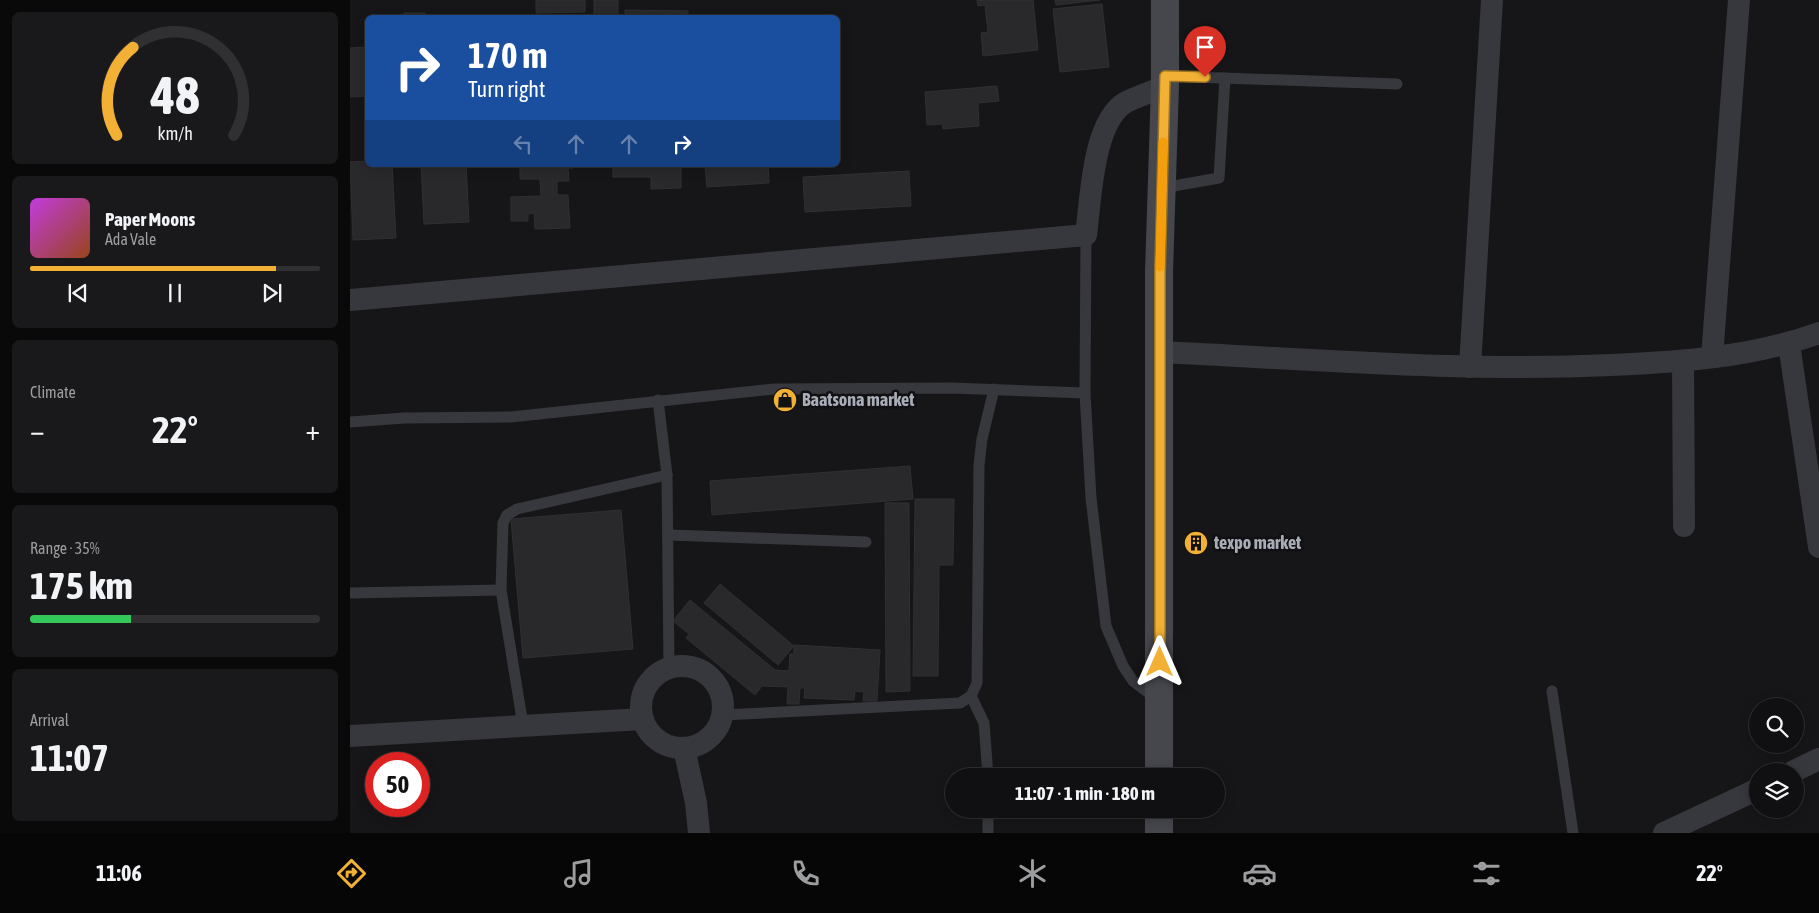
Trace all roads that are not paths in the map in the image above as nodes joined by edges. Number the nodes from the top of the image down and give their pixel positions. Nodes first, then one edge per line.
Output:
1 (1165, 0) edge
2 (1492, 0) edge
3 (1739, 0) edge
4 (1225, 78) junction
5 (1165, 81) junction
6 (1397, 84) dead end
7 (1162, 188) junction
8 (1086, 235) junction
9 (350, 300) edge
10 (1819, 333) edge
11 (1789, 344) junction
12 (1160, 352) junction
13 (1712, 358) junction
14 (1683, 362) junction
15 (1470, 368) junction
16 (994, 389) junction
17 (1084, 393) junction
18 (658, 400) junction
19 (350, 422) edge
20 (667, 475) junction
21 (1684, 526) dead end
22 (669, 535) junction
23 (866, 542) dead end
24 (1819, 547) edge
25 (501, 590) junction
26 (350, 593) edge
27 (669, 667) junction
28 (1552, 691) dead end
29 (971, 696) junction
30 (1160, 701) junction
31 (722, 715) junction
32 (643, 719) junction
33 (523, 726) junction
34 (350, 736) edge
35 (684, 748) junction
36 (1819, 759) edge
37 (1804, 766) edge
38 (987, 768) edge
39 (1159, 768) edge
40 (1749, 792) edge
41 (988, 818) edge
42 (1159, 818) edge
43 (699, 833) edge
44 (988, 833) edge
45 (1158, 833) edge
46 (1573, 833) edge
47 (1664, 833) edge

1 - 5 main road
2 - 15 street
3 - 13 street
4 - 5 lane
4 - 6 lane
4 - 7 lane
5 - 7 main road
5 - 8 street
7 - 12 main road
8 - 9 street
8 - 17 lane
10 - 11 street
11 - 13 street
11 - 24 street
12 - 15 street
12 - 30 main road
13 - 14 street
14 - 15 street
14 - 21 street
16 - 17 lane
16 - 18 lane
16 - 29 lane
17 - 30 lane
18 - 19 lane
18 - 20 lane
20 - 22 lane
20 - 25 lane
22 - 23 lane
22 - 27 lane
25 - 26 lane
25 - 33 lane
27 - 31 street
27 - 32 street
28 - 46 lane
29 - 31 lane
29 - 38 lane
30 - 39 main road
31 - 35 street
32 - 33 street
32 - 35 street
33 - 34 street
35 - 43 street
36 - 37 street
40 - 47 street
41 - 44 lane
42 - 45 main road

